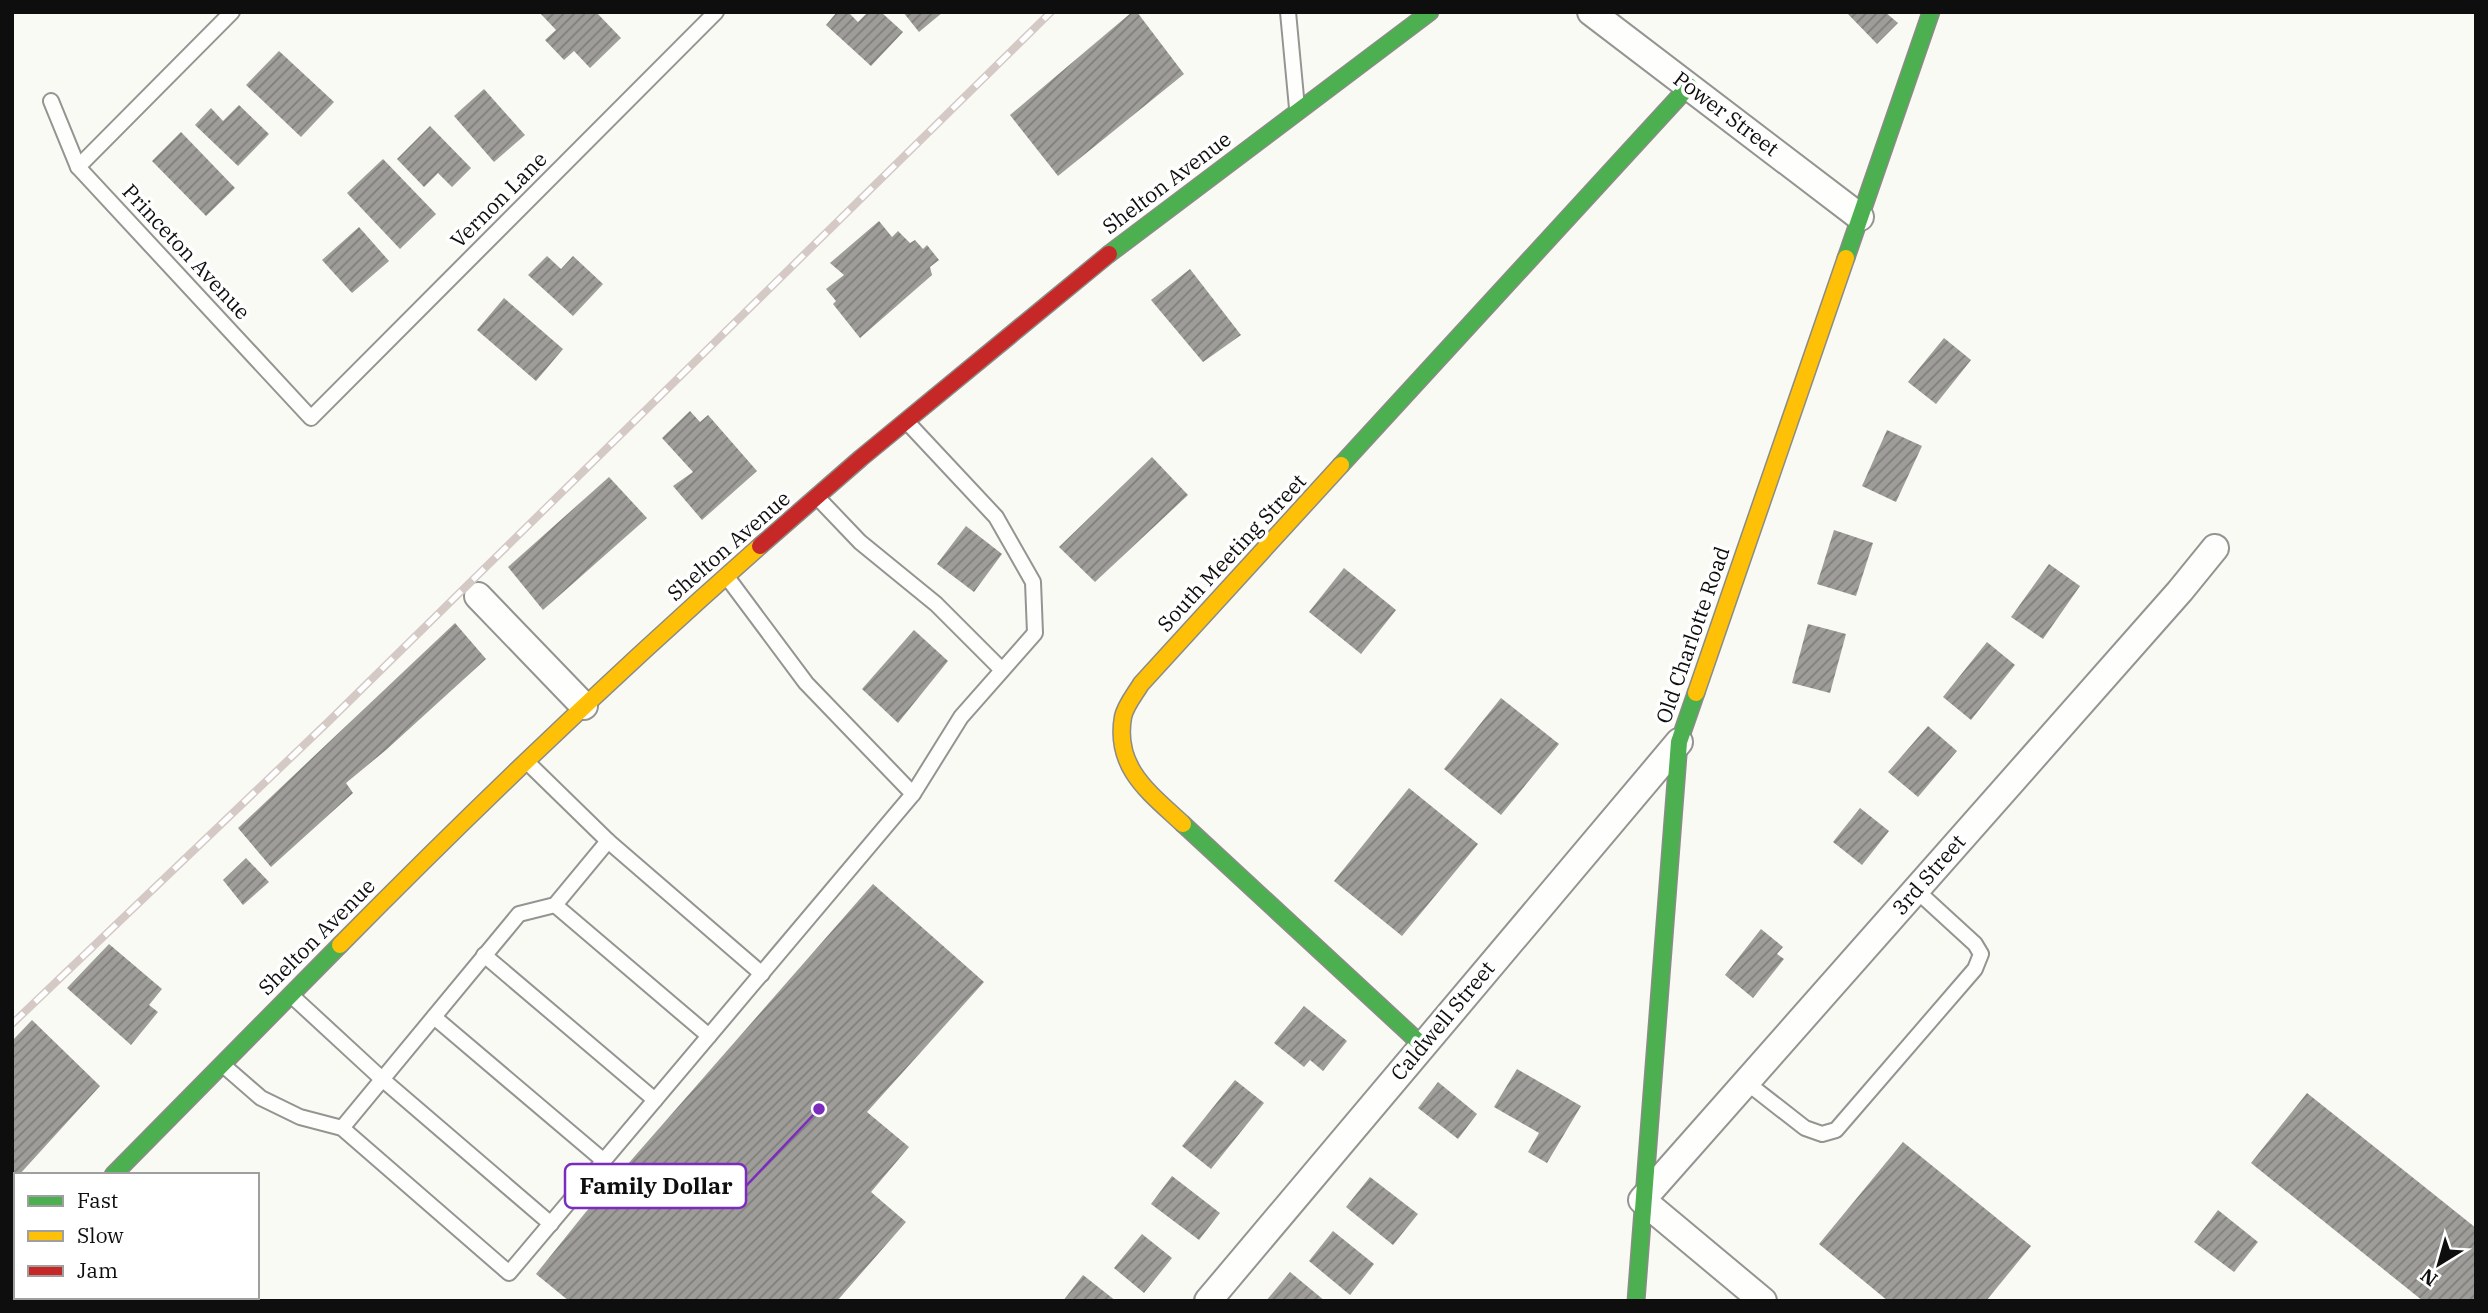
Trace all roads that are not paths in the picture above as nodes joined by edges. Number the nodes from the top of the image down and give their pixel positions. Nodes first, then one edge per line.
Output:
1 (232, 12) edge
2 (716, 12) edge
3 (1430, 12) edge
4 (1591, 12) edge
5 (1931, 12) edge
6 (1291, 13) edge
7 (1689, 86) junction
8 (51, 101) dead end
9 (1297, 112) junction
10 (78, 167) junction
11 (1860, 217) junction
12 (311, 418) joint
13 (906, 421) junction
14 (817, 497) junction
15 (2215, 548) dead end
16 (727, 576) junction
17 (478, 596) dead end
18 (1002, 670) junction
19 (584, 706) junction
20 (1679, 742) junction
21 (526, 761) junction
22 (913, 794) junction
23 (608, 841) junction
24 (1916, 890) junction
25 (555, 905) junction
26 (484, 955) junction
27 (762, 974) junction
28 (290, 995) junction
29 (433, 1017) junction
30 (709, 1036) junction
31 (1423, 1046) junction
32 (222, 1064) junction
33 (382, 1079) junction
34 (1746, 1082) junction
35 (654, 1100) junction
36 (342, 1128) junction
37 (604, 1161) junction
38 (115, 1173) edge
39 (1642, 1200) junction
40 (551, 1224) junction
41 (1208, 1301) edge
42 (1636, 1301) edge
43 (1763, 1301) edge

1 - 10 lane
2 - 12 lane, Vernon Lane
3 - 9 street, Shelton Avenue
4 - 7 street, Power Street
5 - 11 street, Old Charlotte Road
6 - 9 lane
7 - 11 street, Power Street
7 - 31 street, South Meeting Street
8 - 10 lane, Princeton Avenue
9 - 13 street, Shelton Avenue
10 - 12 lane, Princeton Avenue
11 - 20 street, Old Charlotte Road
13 - 14 street, Shelton Avenue
13 - 18 lane
14 - 16 street, Shelton Avenue
14 - 18 lane
15 - 24 street, 3rd Street
16 - 19 street, Shelton Avenue
16 - 22 lane
17 - 19 street
18 - 22 lane
19 - 21 street, Shelton Avenue
20 - 31 street, Caldwell Street
20 - 39 street, Old Charlotte Road
21 - 23 lane
21 - 28 street, Shelton Avenue
22 - 27 lane
23 - 25 lane
23 - 27 lane
24 - 34 street, 3rd Street
24 - 34 lane
25 - 26 lane
25 - 30 lane
26 - 29 lane
26 - 35 lane
27 - 30 lane
28 - 32 street, Shelton Avenue
28 - 33 lane
29 - 33 lane
29 - 37 lane
30 - 35 lane
31 - 41 street, Caldwell Street
32 - 36 lane
32 - 38 street, Shelton Avenue
33 - 36 lane
33 - 40 lane
34 - 39 street, 3rd Street
35 - 37 lane
36 - 40 lane
37 - 40 lane
39 - 42 street, Old Charlotte Road
39 - 43 street

